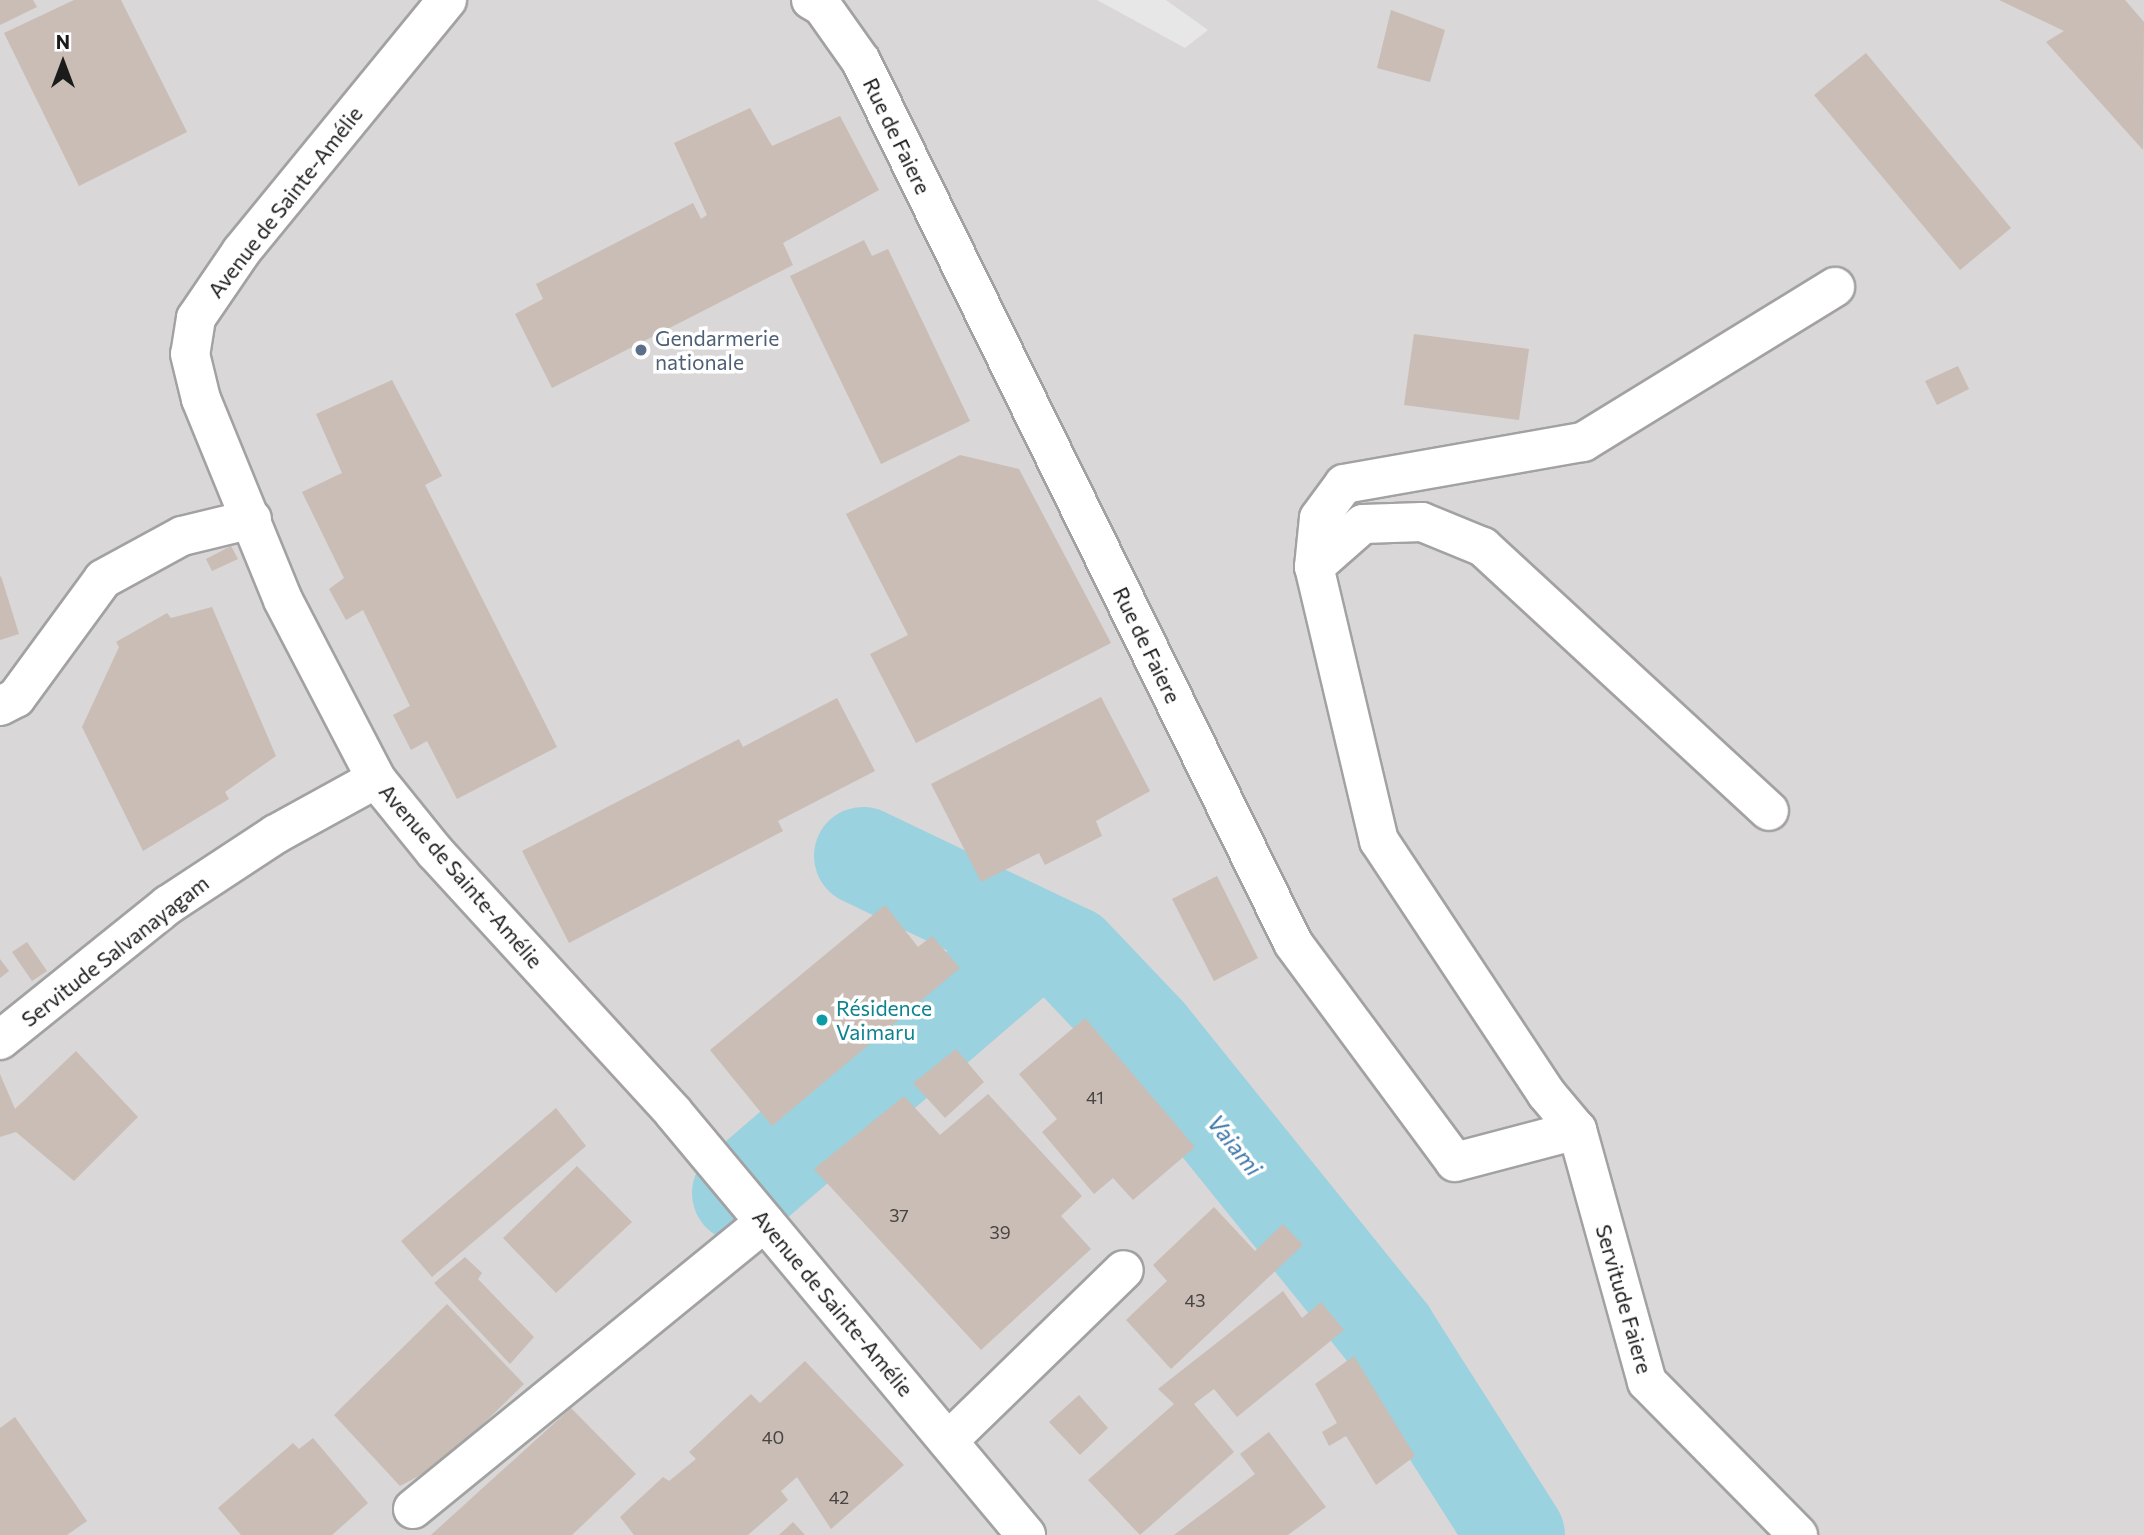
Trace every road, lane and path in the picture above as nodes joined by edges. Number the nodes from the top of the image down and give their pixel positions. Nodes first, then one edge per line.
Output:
1 (447, 0) edge
2 (811, 0) edge
3 (1835, 288) dead end
4 (251, 519) junction
5 (1314, 567) junction
6 (0, 706) edge
7 (376, 779) junction
8 (1769, 811) dead end
9 (0, 1040) edge
10 (1577, 1130) junction
11 (765, 1222) junction
12 (1124, 1270) dead end
13 (948, 1441) junction
14 (413, 1509) dead end
15 (1026, 1535) edge
16 (1798, 1535) edge

1 - 4 street, Avenue de Sainte-Amélie
2 - 10 street, Rue de Faiere
3 - 5 street
4 - 6 street
4 - 7 street, Avenue de Sainte-Amélie
5 - 8 street
5 - 10 street
7 - 9 street, Servitude Salvanayagam
7 - 11 street, Avenue de Sainte-Amélie
10 - 16 street, Servitude Faiere
11 - 13 street, Avenue de Sainte-Amélie
11 - 14 street
12 - 13 street
13 - 15 street, Avenue de Sainte-Amélie

